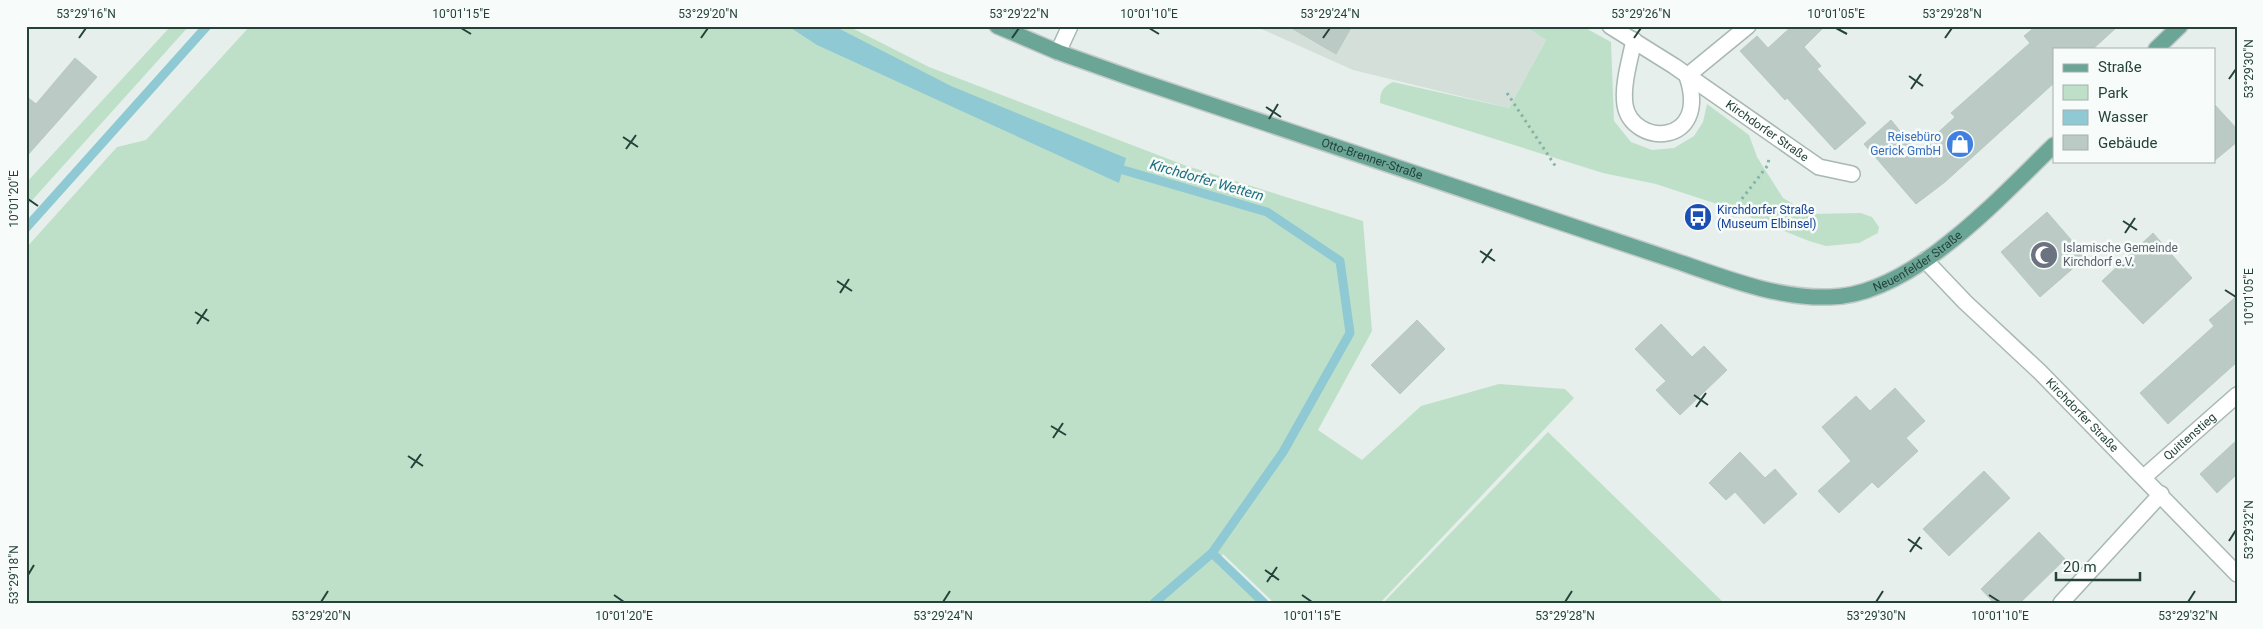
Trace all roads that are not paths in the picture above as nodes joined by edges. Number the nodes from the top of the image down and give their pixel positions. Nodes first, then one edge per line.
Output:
1 (997, 26) edge
2 (1070, 26) edge
3 (1610, 26) edge
4 (1748, 26) edge
5 (2180, 26) edge
6 (1634, 40) junction
7 (2157, 48) edge
8 (1058, 52) junction
9 (1687, 76) junction
10 (2053, 146) edge
11 (1852, 174) dead end
12 (1925, 260) junction
13 (1748, 284) joint
14 (2237, 395) edge
15 (2144, 477) junction
16 (2160, 494) junction
17 (2237, 574) edge
18 (2061, 603) edge

1 - 8 main road, Otto-Brenner-Straße
2 - 8 street
3 - 6 street, Kirchdorfer Straße
4 - 9 street
5 - 7 main road
6 - 9 street, Kirchdorfer Straße
6 - 9 street
8 - 13 main road, Otto-Brenner-Straße
9 - 11 street, Kirchdorfer Straße
10 - 12 main road, Neuenfelder Straße
12 - 13 main road, Neuenfelder Straße
12 - 15 street, Kirchdorfer Straße
14 - 15 street, Quittenstieg
15 - 16 street, Kirchdorfer Straße
16 - 17 street, Kirchdorfer Straße
16 - 18 street

